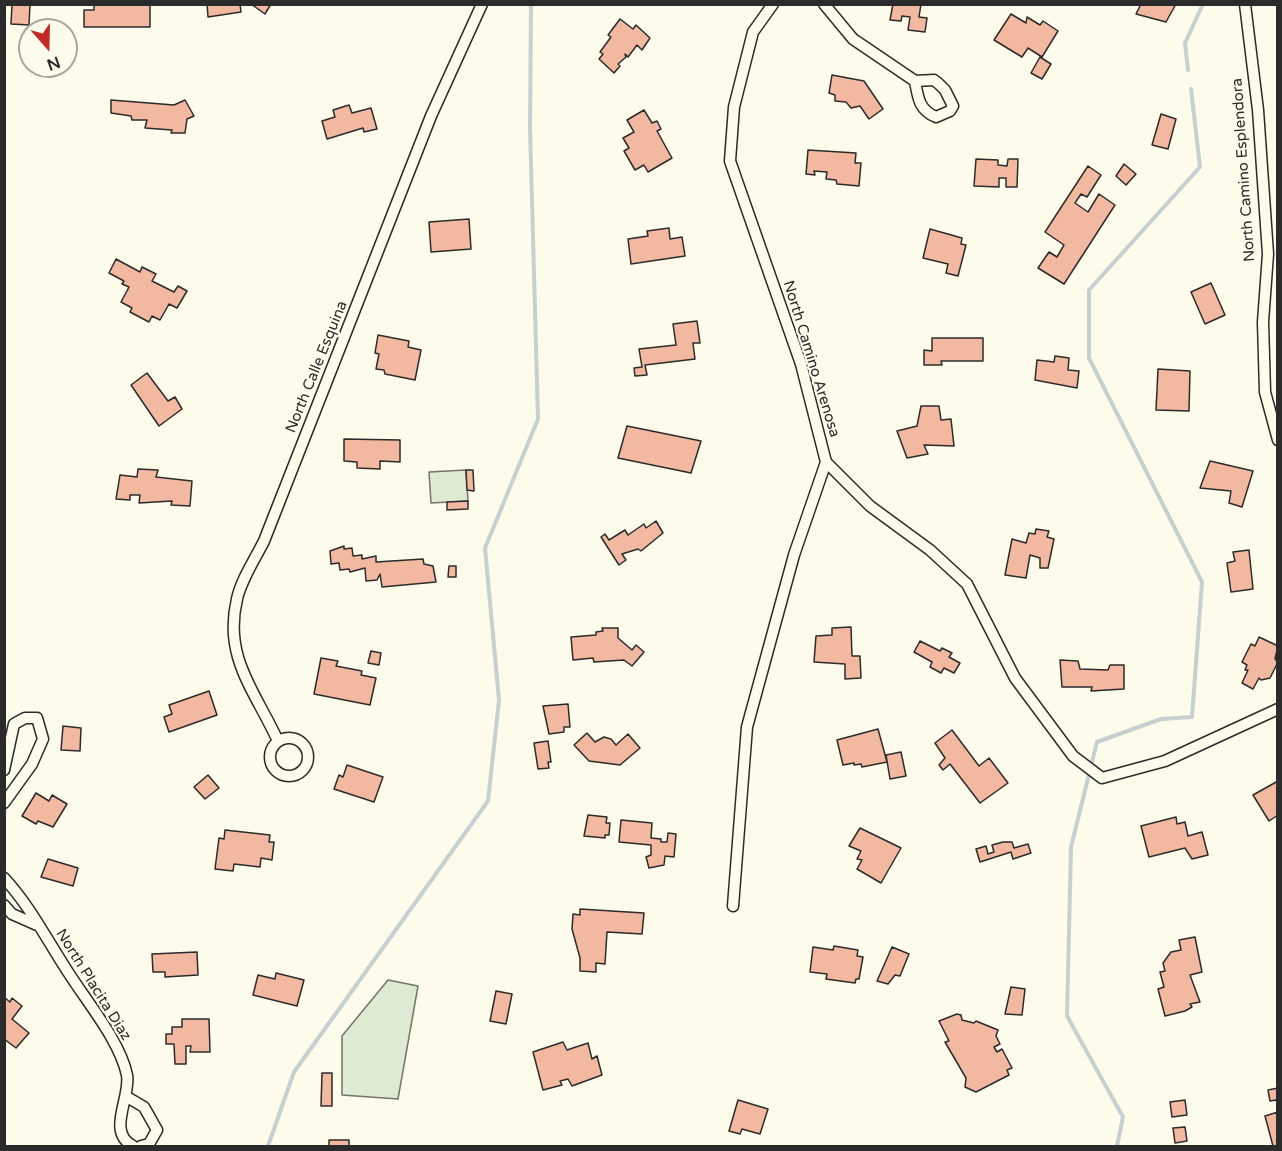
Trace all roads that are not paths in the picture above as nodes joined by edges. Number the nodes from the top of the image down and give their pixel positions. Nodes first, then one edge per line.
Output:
1 (482, 4) edge
2 (773, 4) edge
3 (824, 4) edge
4 (1245, 4) edge
5 (915, 81) dead end
6 (1278, 440) edge
7 (826, 462) junction
8 (1278, 709) edge
9 (278, 741) dead end
10 (4, 770) edge
11 (4, 803) edge
12 (4, 878) edge
13 (4, 906) edge
14 (733, 906) dead end
15 (38, 925) junction
16 (127, 1097) junction
17 (133, 1146) edge
18 (141, 1146) edge

1 - 9 street, North Calle Esquina
2 - 7 street, North Camino Arenosa
3 - 5 street
4 - 6 street, North Camino Esplendora
7 - 8 street
7 - 14 street, North Camino Arenosa
10 - 11 street
12 - 15 street, North Placita Diaz
13 - 15 street, North Placita Diaz
15 - 16 street, North Placita Diaz
16 - 17 street, North Placita Diaz
16 - 18 street

